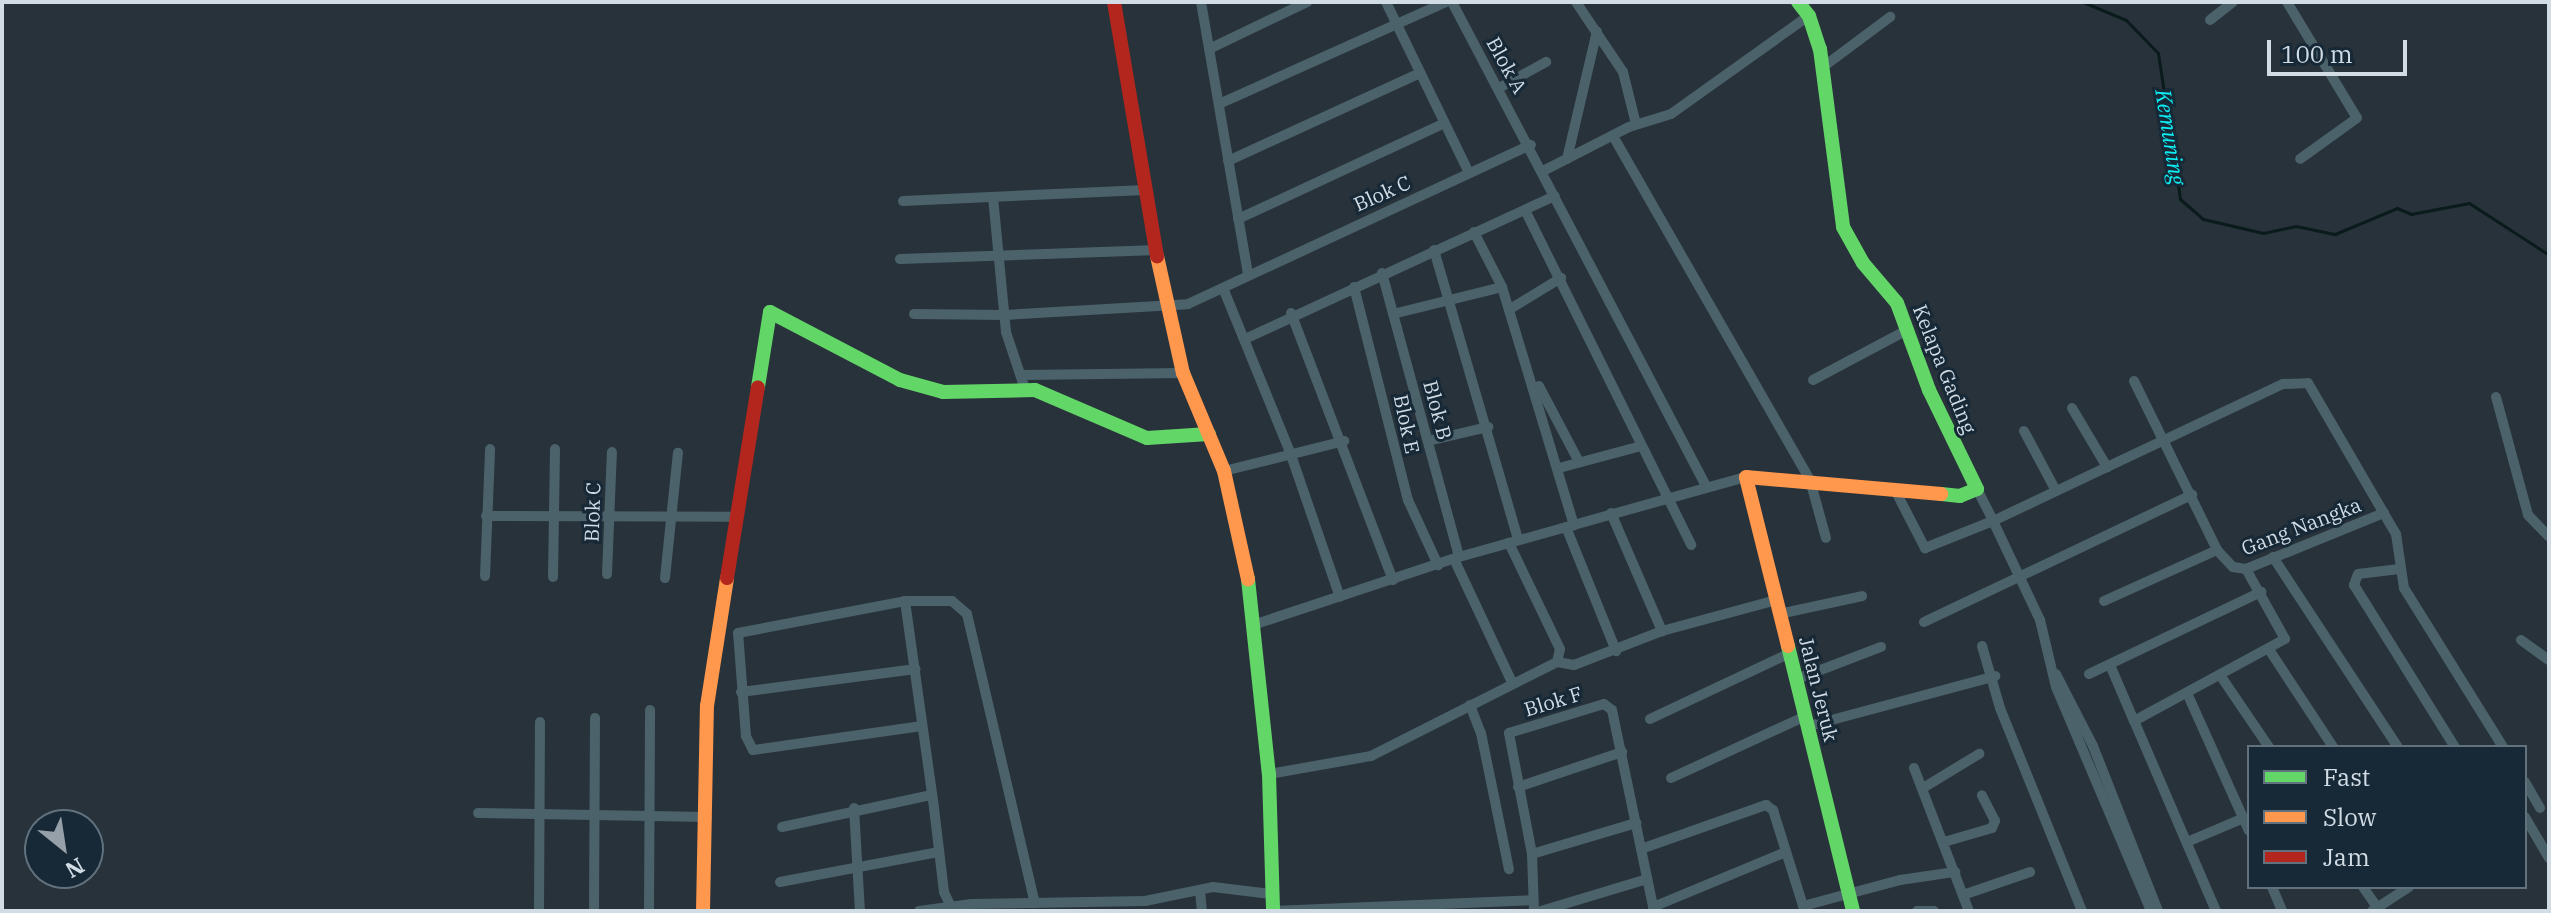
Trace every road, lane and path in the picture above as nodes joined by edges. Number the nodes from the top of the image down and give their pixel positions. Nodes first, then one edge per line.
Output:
1 (1114, 2) edge
2 (1201, 2) edge
3 (1307, 2) edge
4 (1386, 2) edge
5 (1446, 2) edge
6 (1452, 2) edge
7 (1576, 2) edge
8 (1798, 2) edge
9 (2233, 2) edge
10 (2287, 2) edge
11 (1890, 17) dead end
12 (1803, 20) dead end
13 (2210, 20) dead end
14 (1396, 22) junction
15 (1597, 31) junction
16 (1209, 49) junction
17 (1546, 62) dead end
18 (1823, 67) junction
19 (1420, 73) junction
20 (1499, 88) junction
21 (1219, 104) junction
22 (1445, 123) junction
23 (1636, 124) junction
24 (1613, 136) junction
25 (1531, 145) junction
26 (1567, 159) junction
27 (2300, 159) dead end
28 (1228, 161) junction
29 (1543, 171) junction
30 (1469, 173) junction
31 (1145, 190) junction
32 (1555, 196) junction
33 (993, 197) junction
34 (903, 201) dead end
35 (1525, 210) junction
36 (1238, 219) junction
37 (1474, 232) junction
38 (1158, 250) junction
39 (1434, 250) junction
40 (996, 256) junction
41 (900, 259) dead end
42 (1382, 273) junction
43 (1248, 274) junction
44 (1561, 278) junction
45 (1354, 287) junction
46 (1502, 287) junction
47 (1223, 288) junction
48 (1448, 301) junction
49 (1168, 307) junction
50 (1510, 309) junction
51 (1291, 313) junction
52 (914, 314) dead end
53 (1393, 314) junction
54 (1005, 315) junction
55 (1907, 330) junction
56 (1245, 339) junction
57 (1526, 362) junction
58 (1183, 373) junction
59 (1813, 380) dead end
60 (2134, 381) dead end
61 (1023, 382) junction
62 (2496, 397) dead end
63 (2072, 408) dead end
64 (1488, 427) junction
65 (2024, 431) dead end
66 (1209, 434) junction
67 (2165, 440) junction
68 (1344, 441) junction
69 (1428, 441) junction
70 (1641, 446) junction
71 (490, 449) dead end
72 (555, 449) dead end
73 (612, 452) dead end
74 (678, 453) dead end
75 (1291, 455) junction
76 (1579, 462) junction
77 (2107, 467) junction
78 (1559, 468) junction
79 (1224, 471) junction
80 (1746, 477) junction
81 (1810, 480) junction
82 (1706, 486) junction
83 (1894, 488) junction
84 (1977, 489) junction
85 (2056, 491) junction
86 (2192, 495) junction
87 (1667, 497) junction
88 (1611, 513) junction
89 (2384, 513) junction
90 (486, 516) junction
91 (555, 516) junction
92 (611, 516) junction
93 (672, 517) junction
94 (734, 517) junction
95 (1993, 521) junction
96 (1570, 526) junction
97 (2549, 537) edge
98 (1826, 538) dead end
99 (1513, 542) junction
100 (1691, 545) dead end
101 (2217, 550) junction
102 (2273, 557) junction
103 (1456, 558) junction
104 (1438, 565) junction
105 (2246, 569) junction
106 (2399, 569) junction
107 (607, 574) dead end
108 (2017, 574) junction
109 (485, 576) dead end
110 (553, 577) dead end
111 (665, 578) dead end
112 (1393, 580) junction
113 (2261, 592) junction
114 (1862, 596) dead end
115 (1340, 597) junction
116 (905, 601) junction
117 (2104, 601) dead end
118 (1778, 607) junction
119 (1924, 622) dead end
120 (1253, 625) junction
121 (1662, 631) junction
122 (2521, 640) dead end
123 (1982, 646) dead end
124 (1881, 647) dead end
125 (1616, 651) junction
126 (2270, 651) junction
127 (1790, 653) junction
128 (2549, 660) edge
129 (1557, 662) junction
130 (2110, 665) junction
131 (915, 669) junction
132 (2089, 674) dead end
133 (2220, 675) junction
134 (1995, 676) junction
135 (1797, 679) junction
136 (1512, 682) junction
137 (741, 692) junction
138 (2187, 693) junction
139 (1470, 705) junction
140 (650, 710) dead end
141 (595, 718) dead end
142 (1650, 719) dead end
143 (1807, 721) junction
144 (2134, 721) junction
145 (540, 722) dead end
146 (922, 726) junction
147 (2268, 745) edge
148 (2332, 745) edge
149 (2397, 745) edge
150 (2454, 745) edge
151 (2502, 745) edge
152 (1622, 752) junction
153 (1979, 754) dead end
154 (1914, 768) dead end
155 (1269, 774) junction
156 (1671, 778) dead end
157 (2527, 784) edge
158 (1518, 787) junction
159 (1923, 788) junction
160 (931, 795) junction
161 (1982, 795) dead end
162 (2545, 806) edge
163 (854, 808) junction
164 (2114, 808) junction
165 (478, 813) dead end
166 (540, 815) junction
167 (2527, 815) edge
168 (595, 816) junction
169 (651, 816) junction
170 (707, 817) junction
171 (2244, 818) junction
172 (2527, 820) edge
173 (1636, 823) junction
174 (2247, 826) edge
175 (782, 827) dead end
176 (1944, 842) junction
177 (2187, 842) junction
178 (1641, 849) junction
179 (939, 852) junction
180 (1786, 852) junction
181 (1532, 854) junction
182 (2549, 858) edge
183 (856, 866) junction
184 (1509, 869) dead end
185 (1955, 872) junction
186 (2030, 872) dead end
187 (1647, 879) junction
188 (780, 882) dead end
189 (2273, 889) edge
190 (2364, 889) edge
191 (2406, 889) edge
192 (1200, 890) junction
193 (1271, 894) junction
194 (1849, 895) junction
195 (1963, 895) junction
196 (1035, 903) junction
197 (1145, 906) edge
198 (1533, 906) edge
199 (951, 907) junction
200 (1084, 907) edge
201 (1439, 908) edge
202 (1653, 909) edge
203 (2374, 909) edge
204 (539, 911) edge
205 (594, 911) edge
206 (649, 911) edge
207 (703, 911) edge
208 (860, 911) edge
209 (922, 911) edge
210 (1202, 911) edge
211 (1273, 911) edge
212 (1541, 911) edge
213 (1853, 911) edge
214 (1917, 911) edge
215 (1934, 911) edge
216 (1969, 911) edge
217 (2082, 911) edge
218 (2151, 911) edge
219 (2158, 911) edge
220 (2216, 911) edge
221 (2282, 911) edge

1 - 31 street
2 - 16 street
3 - 16 street
4 - 14 street
5 - 14 street
6 - 20 street, Blok A
7 - 15 street
8 - 18 street, Kelapa Gading
9 - 13 street
10 - 27 street
11 - 18 street
12 - 23 street
14 - 19 street
14 - 21 street
15 - 23 street
15 - 26 street
16 - 21 street
17 - 20 street
18 - 55 street, Kelapa Gading
19 - 22 street
19 - 28 street
20 - 25 street, Blok A
21 - 28 street
22 - 30 street
22 - 36 street
23 - 24 street
24 - 26 street
24 - 81 street
25 - 29 street, Blok A
25 - 30 street, Blok C
26 - 29 street
28 - 36 street
29 - 32 street, Blok A
30 - 43 street, Blok C
31 - 33 street
31 - 38 street
32 - 35 street
32 - 82 street, Blok A
33 - 34 street
33 - 40 street
35 - 37 street
35 - 44 street
36 - 43 street
37 - 39 street
37 - 46 street
38 - 40 street
38 - 49 street
39 - 42 street
39 - 48 street
40 - 41 street
40 - 54 street
42 - 45 street
42 - 53 street, Blok B
43 - 47 street
44 - 50 street
44 - 70 street
45 - 51 street
45 - 104 street, Blok E
46 - 48 street
46 - 50 street
47 - 49 street
47 - 56 street
48 - 53 street
48 - 64 street
49 - 54 street
49 - 58 street
50 - 57 street
51 - 56 street
51 - 68 street
52 - 54 street
53 - 69 street, Blok B
54 - 61 street
55 - 59 street
55 - 84 street, Kelapa Gading
56 - 75 street
57 - 76 street
57 - 78 street
58 - 61 street
58 - 66 street
60 - 67 street, Gang Nangka
61 - 66 street
61 - 94 street
62 - 97 street
63 - 77 street
64 - 69 street
64 - 99 street
65 - 85 street
66 - 79 street
67 - 77 street
67 - 86 street, Gang Nangka
67 - 89 street
68 - 75 street
68 - 112 street
69 - 103 street, Blok B
70 - 76 street
70 - 87 street
71 - 90 street
72 - 91 street
73 - 92 street, Blok C
74 - 93 street
75 - 79 street
75 - 115 street
76 - 78 street
77 - 85 street
78 - 96 street
79 - 120 street
80 - 81 street
80 - 82 street
80 - 118 street, Jalan Jeruk
81 - 83 street
81 - 98 street
82 - 87 street
83 - 84 street
83 - 95 street
84 - 95 street
85 - 95 street
86 - 101 street, Gang Nangka
86 - 108 street
87 - 88 street
87 - 100 street
88 - 96 street
88 - 121 street
89 - 102 street, Gang Nangka
89 - 106 street
90 - 91 street
90 - 109 street
91 - 92 street
91 - 110 street
92 - 93 street
92 - 107 street, Blok C
93 - 94 street
93 - 111 street
94 - 170 street
95 - 108 street
96 - 99 street
96 - 125 street
99 - 103 street
99 - 129 street
101 - 105 street, Gang Nangka
101 - 117 street
102 - 105 street, Gang Nangka
102 - 149 street
103 - 104 street
103 - 136 street, Blok B
104 - 112 street
105 - 113 street
106 - 150 street
106 - 151 street
108 - 119 street
108 - 164 street
112 - 115 street
113 - 126 street
113 - 130 street
114 - 118 street
115 - 120 street
116 - 131 street
116 - 137 street
116 - 196 street
118 - 121 street
118 - 127 street, Jalan Jeruk
120 - 155 street
121 - 125 street
122 - 128 street
123 - 134 street
124 - 135 street
125 - 129 street
126 - 133 street
126 - 148 street
127 - 135 street, Jalan Jeruk
127 - 142 street
129 - 136 street
130 - 132 street
130 - 144 street
131 - 137 street
131 - 146 street
133 - 138 street
133 - 147 street
134 - 143 street
134 - 217 street
135 - 143 street, Jalan Jeruk
136 - 139 street
137 - 146 street
138 - 144 street
138 - 171 street
139 - 155 street
139 - 184 street
140 - 169 street
141 - 168 street
143 - 156 street
143 - 194 street, Jalan Jeruk
144 - 177 street
145 - 166 street
146 - 160 street
152 - 158 street
152 - 158 street, Blok F
152 - 173 street
153 - 159 street
154 - 159 street
155 - 193 street
157 - 162 street
158 - 181 street
159 - 176 street
160 - 163 street
160 - 179 street
161 - 176 street
162 - 167 street
163 - 175 street
163 - 183 street
164 - 218 street
164 - 219 street
165 - 166 street
166 - 168 street
166 - 204 street
168 - 169 street
168 - 205 street
169 - 170 street
169 - 206 street
170 - 207 street
171 - 174 street
171 - 177 street
172 - 182 street
173 - 178 street
173 - 181 street
176 - 185 street
177 - 220 street
178 - 180 street
178 - 187 street
179 - 183 street
179 - 199 street
180 - 194 street
180 - 202 street
181 - 198 street
183 - 188 street
183 - 208 street
185 - 194 street
185 - 195 street
186 - 195 street
187 - 202 street
187 - 212 street
189 - 221 street
190 - 203 street
191 - 203 street
192 - 193 street
192 - 197 street
192 - 210 street
193 - 211 street
194 - 213 street, Jalan Jeruk
195 - 216 street
196 - 199 street
196 - 200 street
197 - 200 street
198 - 201 street
199 - 209 street
201 - 211 street
214 - 215 street

